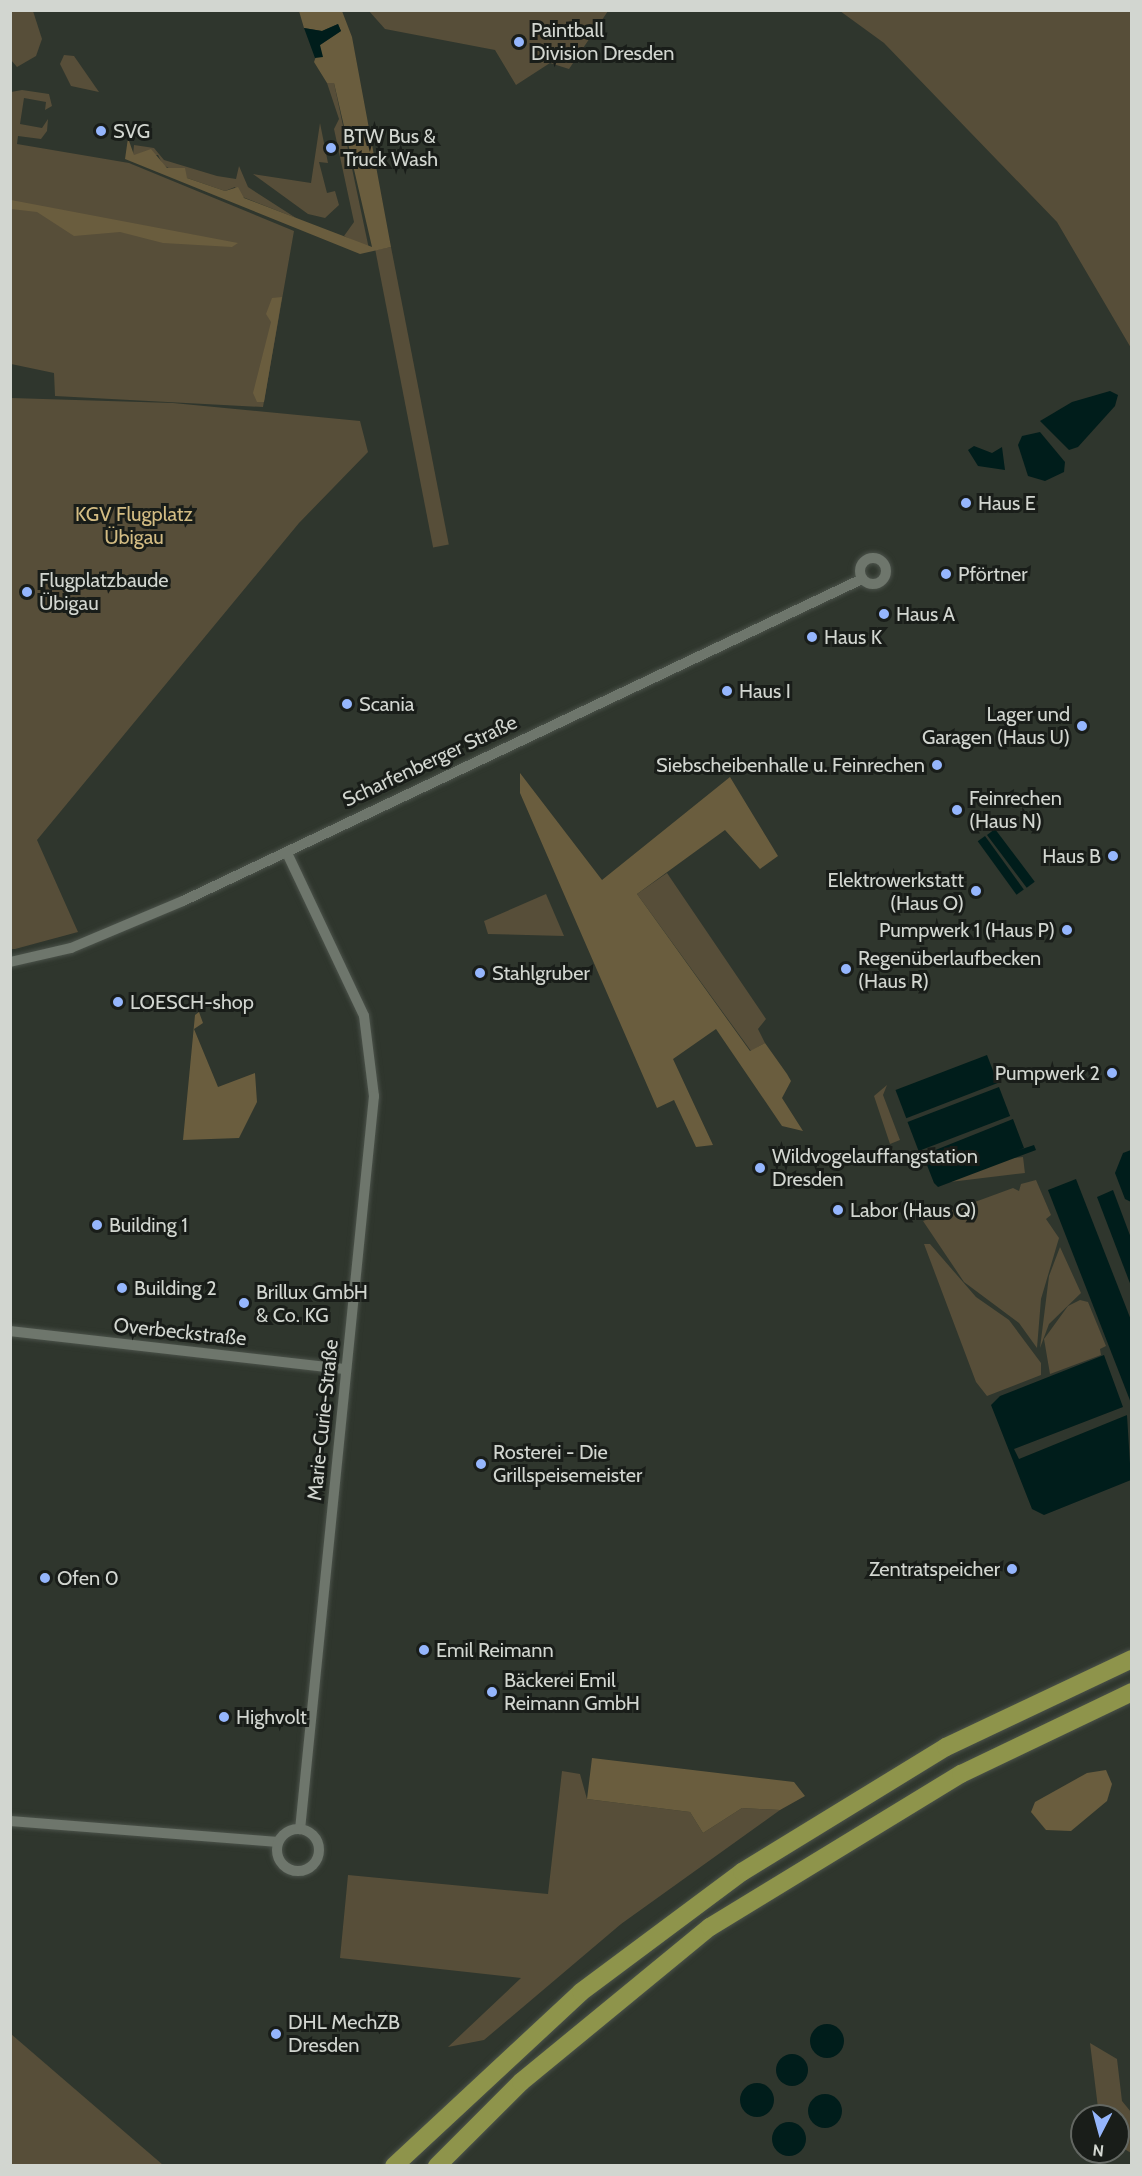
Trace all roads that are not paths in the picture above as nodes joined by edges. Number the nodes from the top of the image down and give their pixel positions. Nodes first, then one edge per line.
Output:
1 (862, 579) dead end
2 (287, 853) junction
3 (10, 962) edge
4 (10, 1330) edge
5 (346, 1369) junction
6 (1131, 1659) edge
7 (1131, 1692) edge
8 (10, 1821) edge
9 (300, 1829) junction
10 (278, 1842) junction
11 (394, 2166) edge
12 (437, 2166) edge

1 - 2 street, Scharfenberger Straße
2 - 3 street, Scharfenberger Straße
2 - 5 street, Marie-Curie-Straße
4 - 5 street, Overbeckstraße
5 - 9 street, Marie-Curie-Straße
6 - 11 highway
7 - 12 highway
8 - 10 street
9 - 10 street
9 - 10 street

